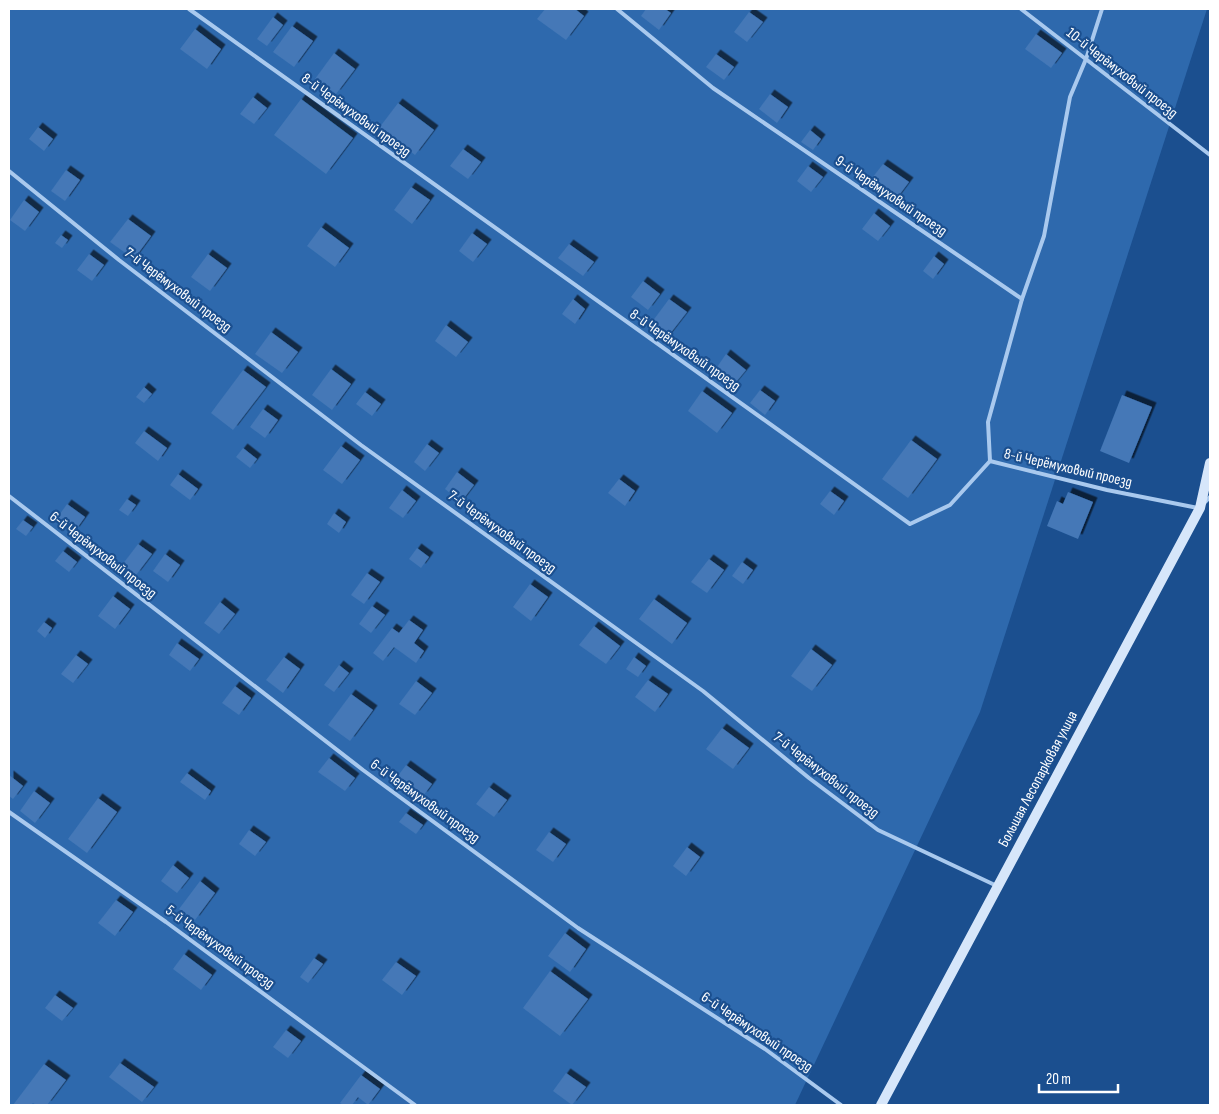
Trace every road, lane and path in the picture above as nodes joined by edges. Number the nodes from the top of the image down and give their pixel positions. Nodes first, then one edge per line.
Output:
1 (189, 9) edge
2 (617, 9) edge
3 (1020, 9) edge
4 (1102, 9) edge
5 (1086, 58) junction
6 (1210, 156) edge
7 (9, 171) edge
8 (1022, 299) junction
9 (990, 461) junction
10 (1210, 463) edge
11 (9, 496) edge
12 (1210, 497) edge
13 (1200, 508) junction
14 (9, 812) edge
15 (998, 887) junction
16 (415, 1105) edge
17 (841, 1105) edge
18 (881, 1105) edge

1 - 9 lane, 8-й Черёмуховый проезд
2 - 8 lane, 9-й Черёмуховый проезд
3 - 5 lane, 10-й Черёмуховый проезд
4 - 5 lane
5 - 6 lane, 10-й Черёмуховый проезд
5 - 8 lane
7 - 15 lane, 7-й Черёмуховый проезд
8 - 9 lane
9 - 13 lane, 8-й Черёмуховый проезд
10 - 13 main road, Большая Лесопарковая улица
11 - 17 lane, 6-й Черёмуховый проезд
12 - 13 lane
13 - 15 main road, Большая Лесопарковая улица
14 - 16 lane, 5-й Черёмуховый проезд
15 - 18 main road, Большая Лесопарковая улица

